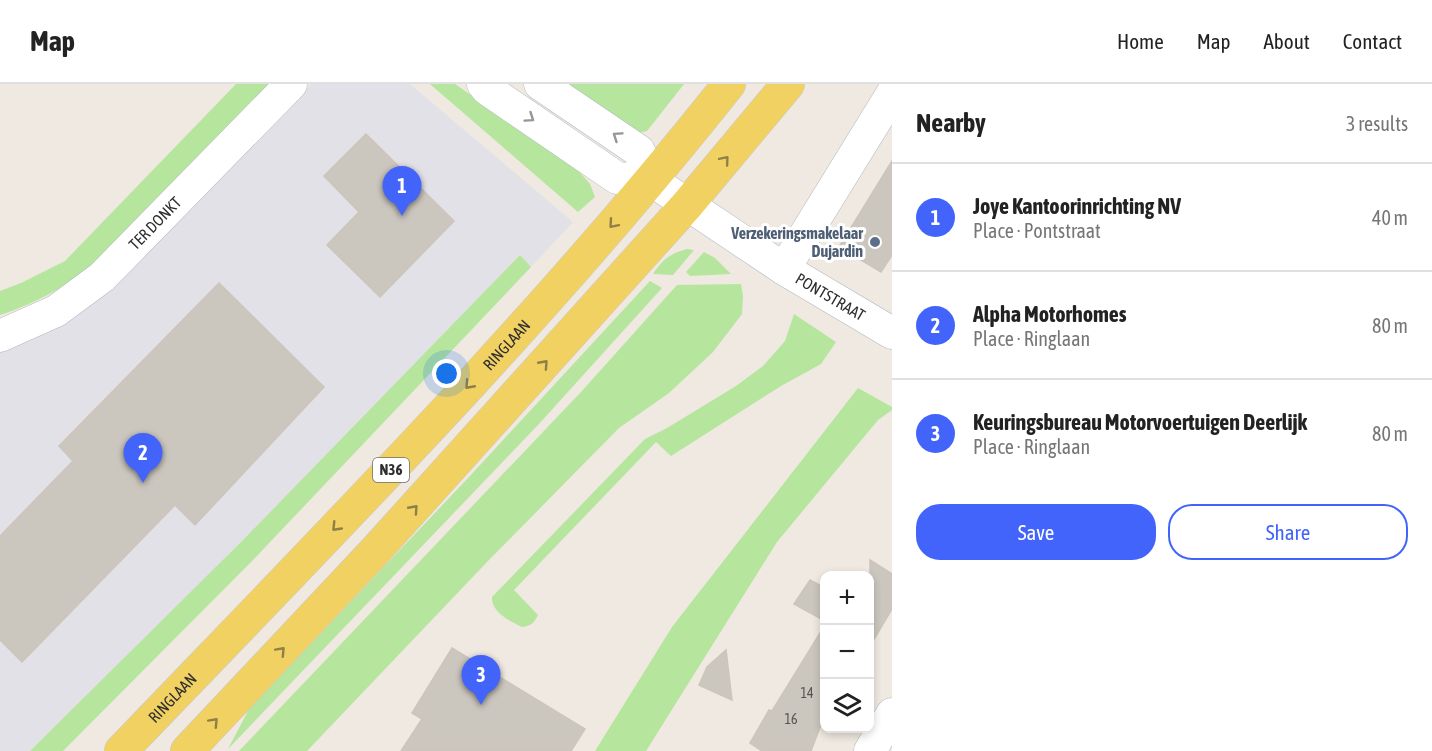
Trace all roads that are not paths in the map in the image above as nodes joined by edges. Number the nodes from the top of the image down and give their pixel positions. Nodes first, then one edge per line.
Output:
1 (291, 84) edge
2 (483, 84) edge
3 (540, 84) edge
4 (729, 84) edge
5 (789, 84) edge
6 (892, 93) edge
7 (651, 180) junction
8 (687, 205) junction
9 (784, 269) junction
10 (892, 333) edge
11 (0, 336) edge
12 (892, 714) edge
13 (121, 751) edge
14 (186, 751) edge
15 (870, 751) edge

1 - 11 street, TER DONKT
2 -> 7 street
7 -> 3 street
4 - 7 main road, RINGLAAN / N36
8 -> 5 main road, N36
6 - 9 street
7 - 8 street, PONTSTRAAT
7 -> 13 main road, RINGLAAN / N36
8 - 9 street, PONTSTRAAT
14 -> 8 main road, N36
9 - 10 street, PONTSTRAAT
12 - 15 street

